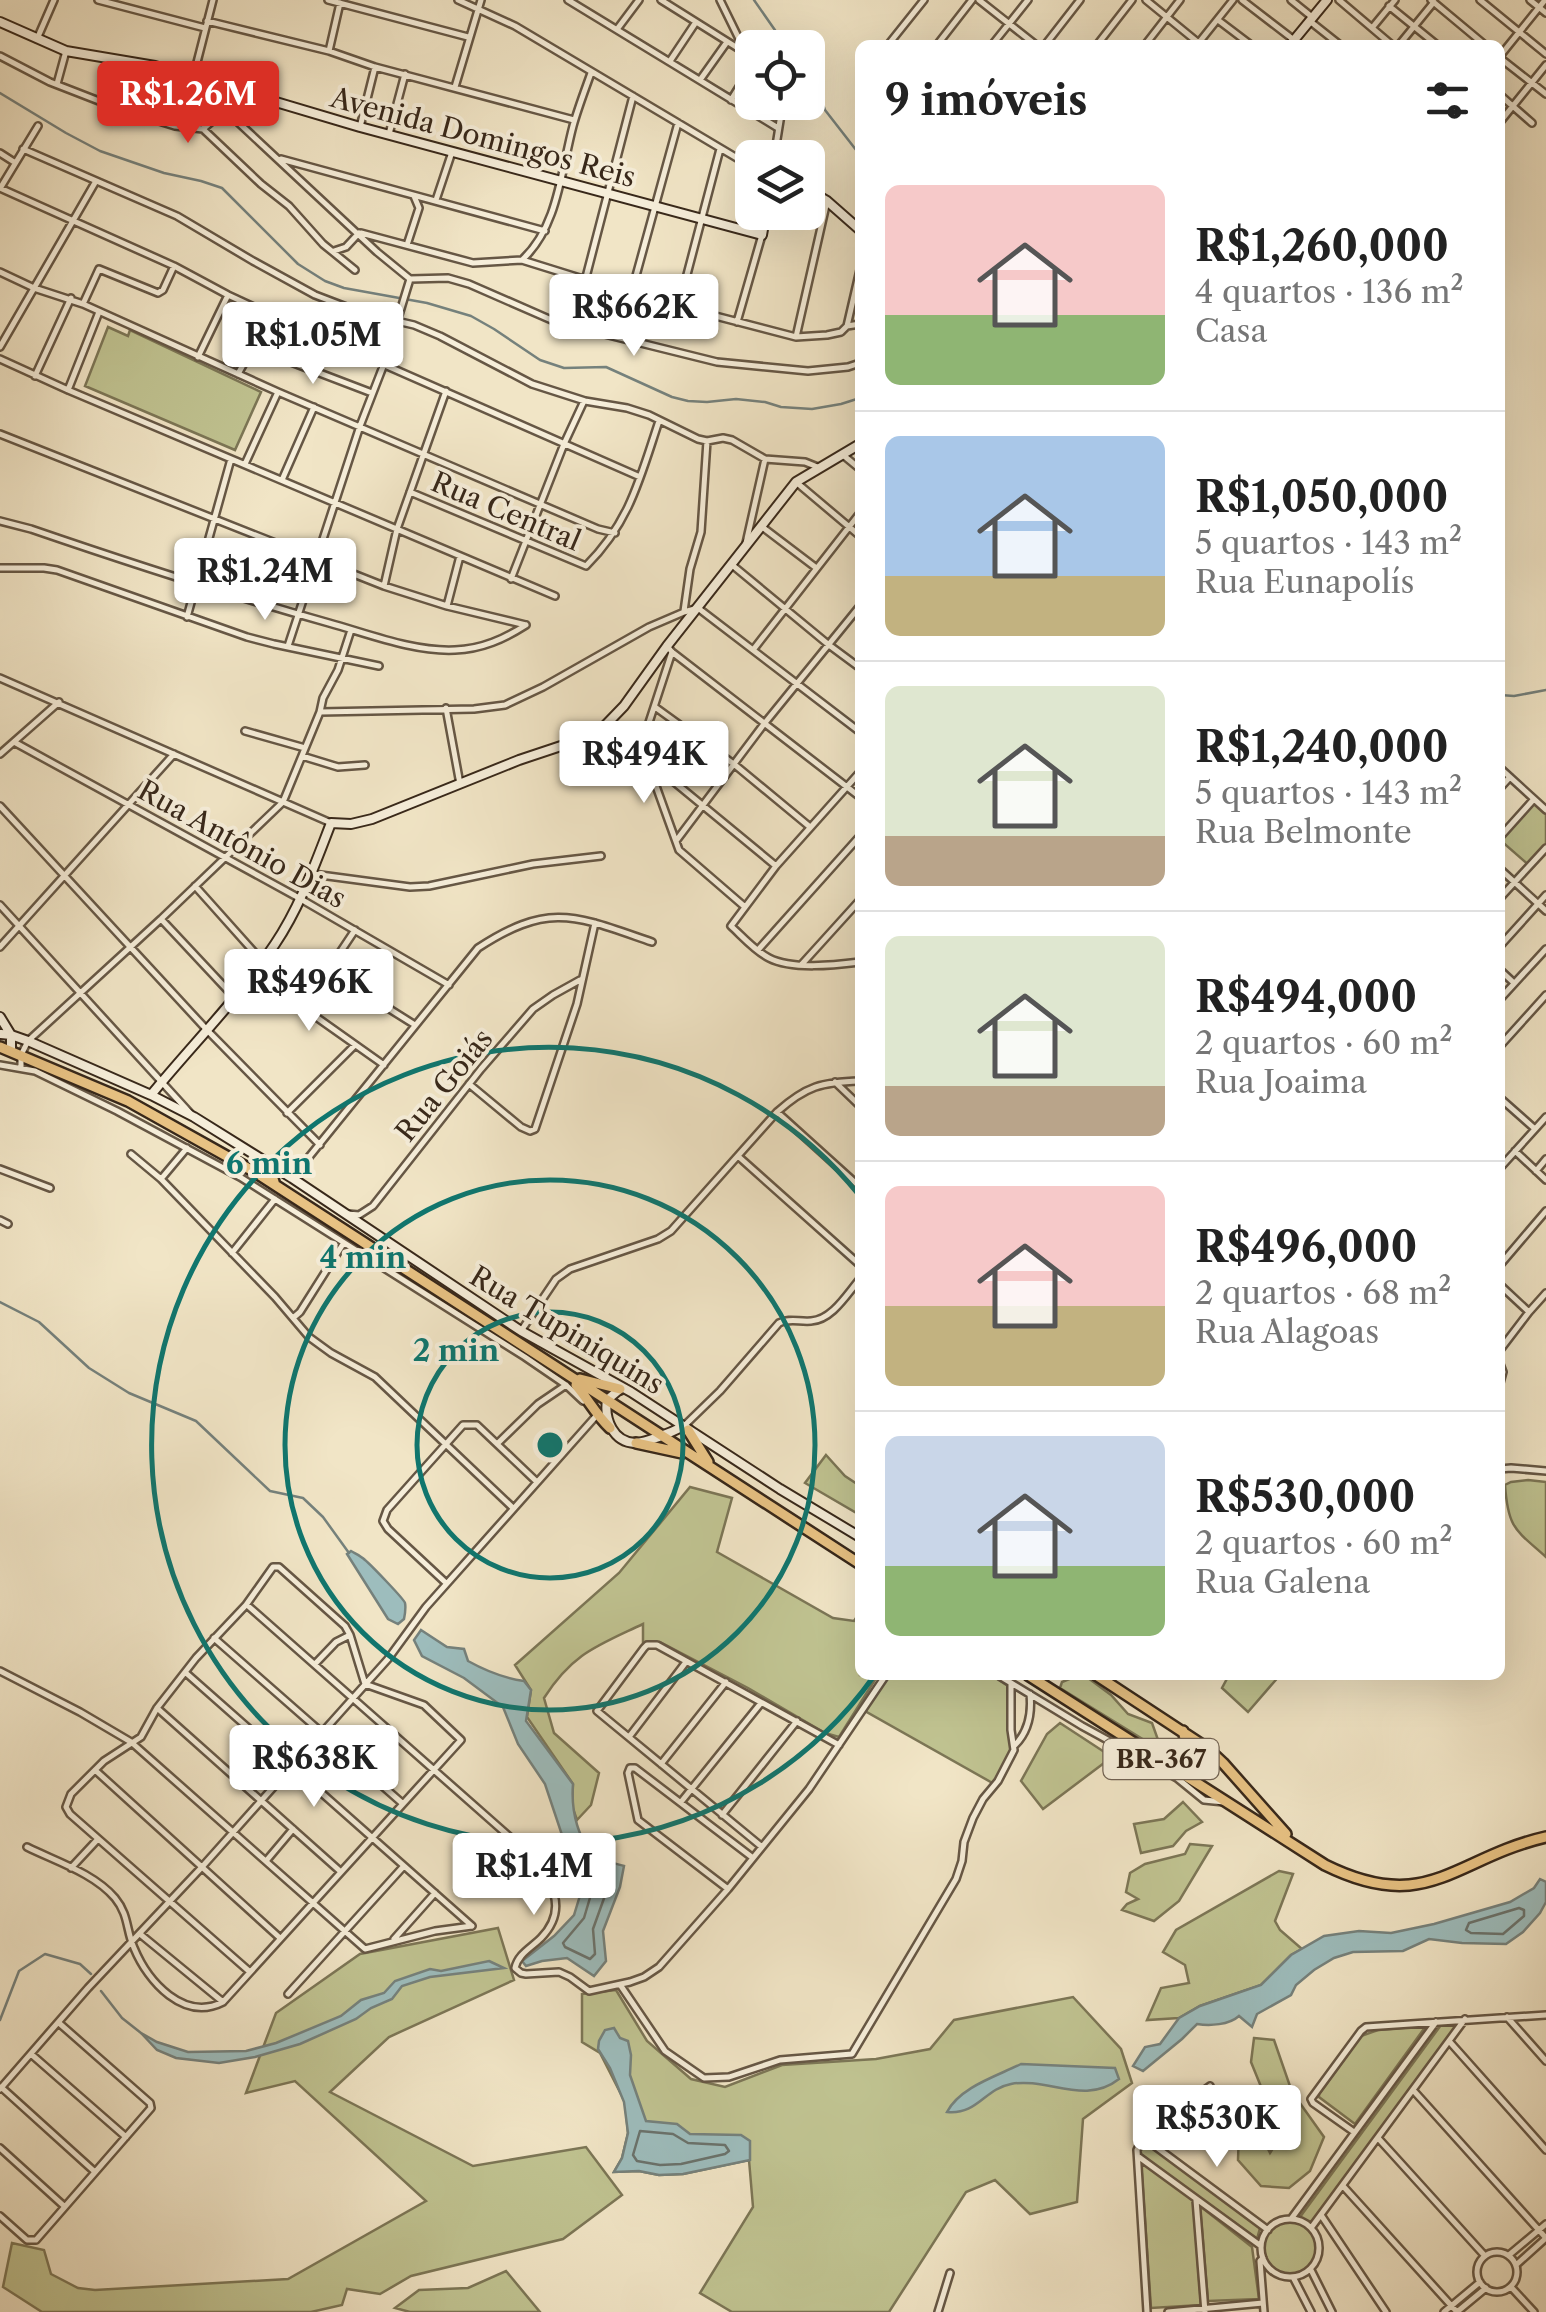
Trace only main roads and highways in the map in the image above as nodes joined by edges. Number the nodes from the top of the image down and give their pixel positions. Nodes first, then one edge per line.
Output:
1 (8, 1050) edge
2 (270, 1166) road end
3 (275, 1184) junction
4 (567, 1380) junction
5 (622, 1389) road end
6 (610, 1428) road end
7 (685, 1429) road end
8 (636, 1443) road end
9 (689, 1455) junction
10 (714, 1468) junction
11 (855, 1561) edge
12 (1036, 1680) edge
13 (1104, 1680) edge
14 (1183, 1731) junction
15 (1169, 1764) junction
16 (1546, 1838) edge
17 (1294, 1844) junction

1 - 3 main road
2 - 3 main road
3 - 4 main road
4 - 5 main road
4 - 6 main road
4 - 9 main road
7 - 10 main road
8 - 9 main road
9 - 10 main road
10 - 11 main road
12 - 15 main road, BR-367
13 - 14 main road, BR-367
14 - 15 main road
14 - 17 main road, BR-367
15 - 17 main road, BR-367
16 - 17 main road, BR-367

